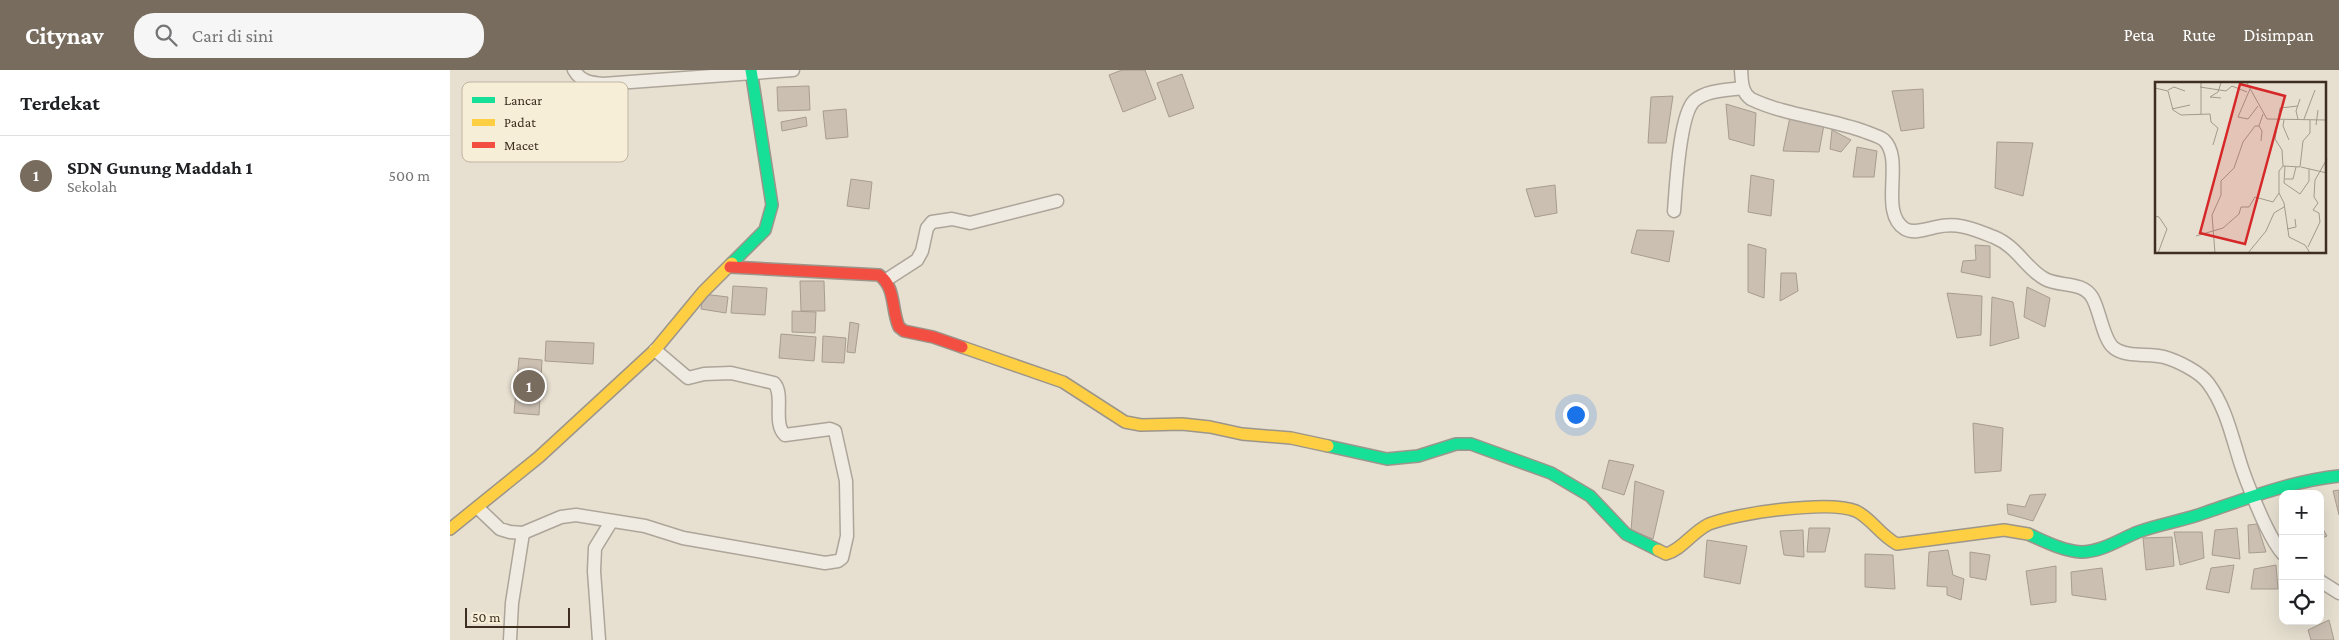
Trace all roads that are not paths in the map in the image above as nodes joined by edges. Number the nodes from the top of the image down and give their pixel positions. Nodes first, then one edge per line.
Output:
1 (574, 70) edge
2 (793, 70) edge
3 (1741, 70) edge
4 (751, 72) edge
5 (587, 82) edge
6 (628, 82) edge
7 (1743, 88) junction
8 (1057, 201) dead end
9 (1674, 211) dead end
10 (730, 266) junction
11 (886, 280) junction
12 (655, 350) junction
13 (2339, 476) edge
14 (2252, 496) junction
15 (478, 508) junction
16 (611, 522) junction
17 (450, 529) edge
18 (523, 533) junction
19 (2279, 549) edge
20 (2324, 584) edge
21 (2339, 593) edge
22 (510, 640) edge
23 (599, 640) edge

1 - 5 street
2 - 4 street
3 - 7 street
4 - 6 street
4 - 10 street
7 - 9 street
7 - 14 street
8 - 11 street
10 - 11 street
10 - 12 street
11 - 14 street
12 - 15 street
12 - 16 street
13 - 14 street
14 - 19 street
15 - 17 street
15 - 18 street
16 - 18 street
16 - 23 street
18 - 22 street
20 - 21 street

